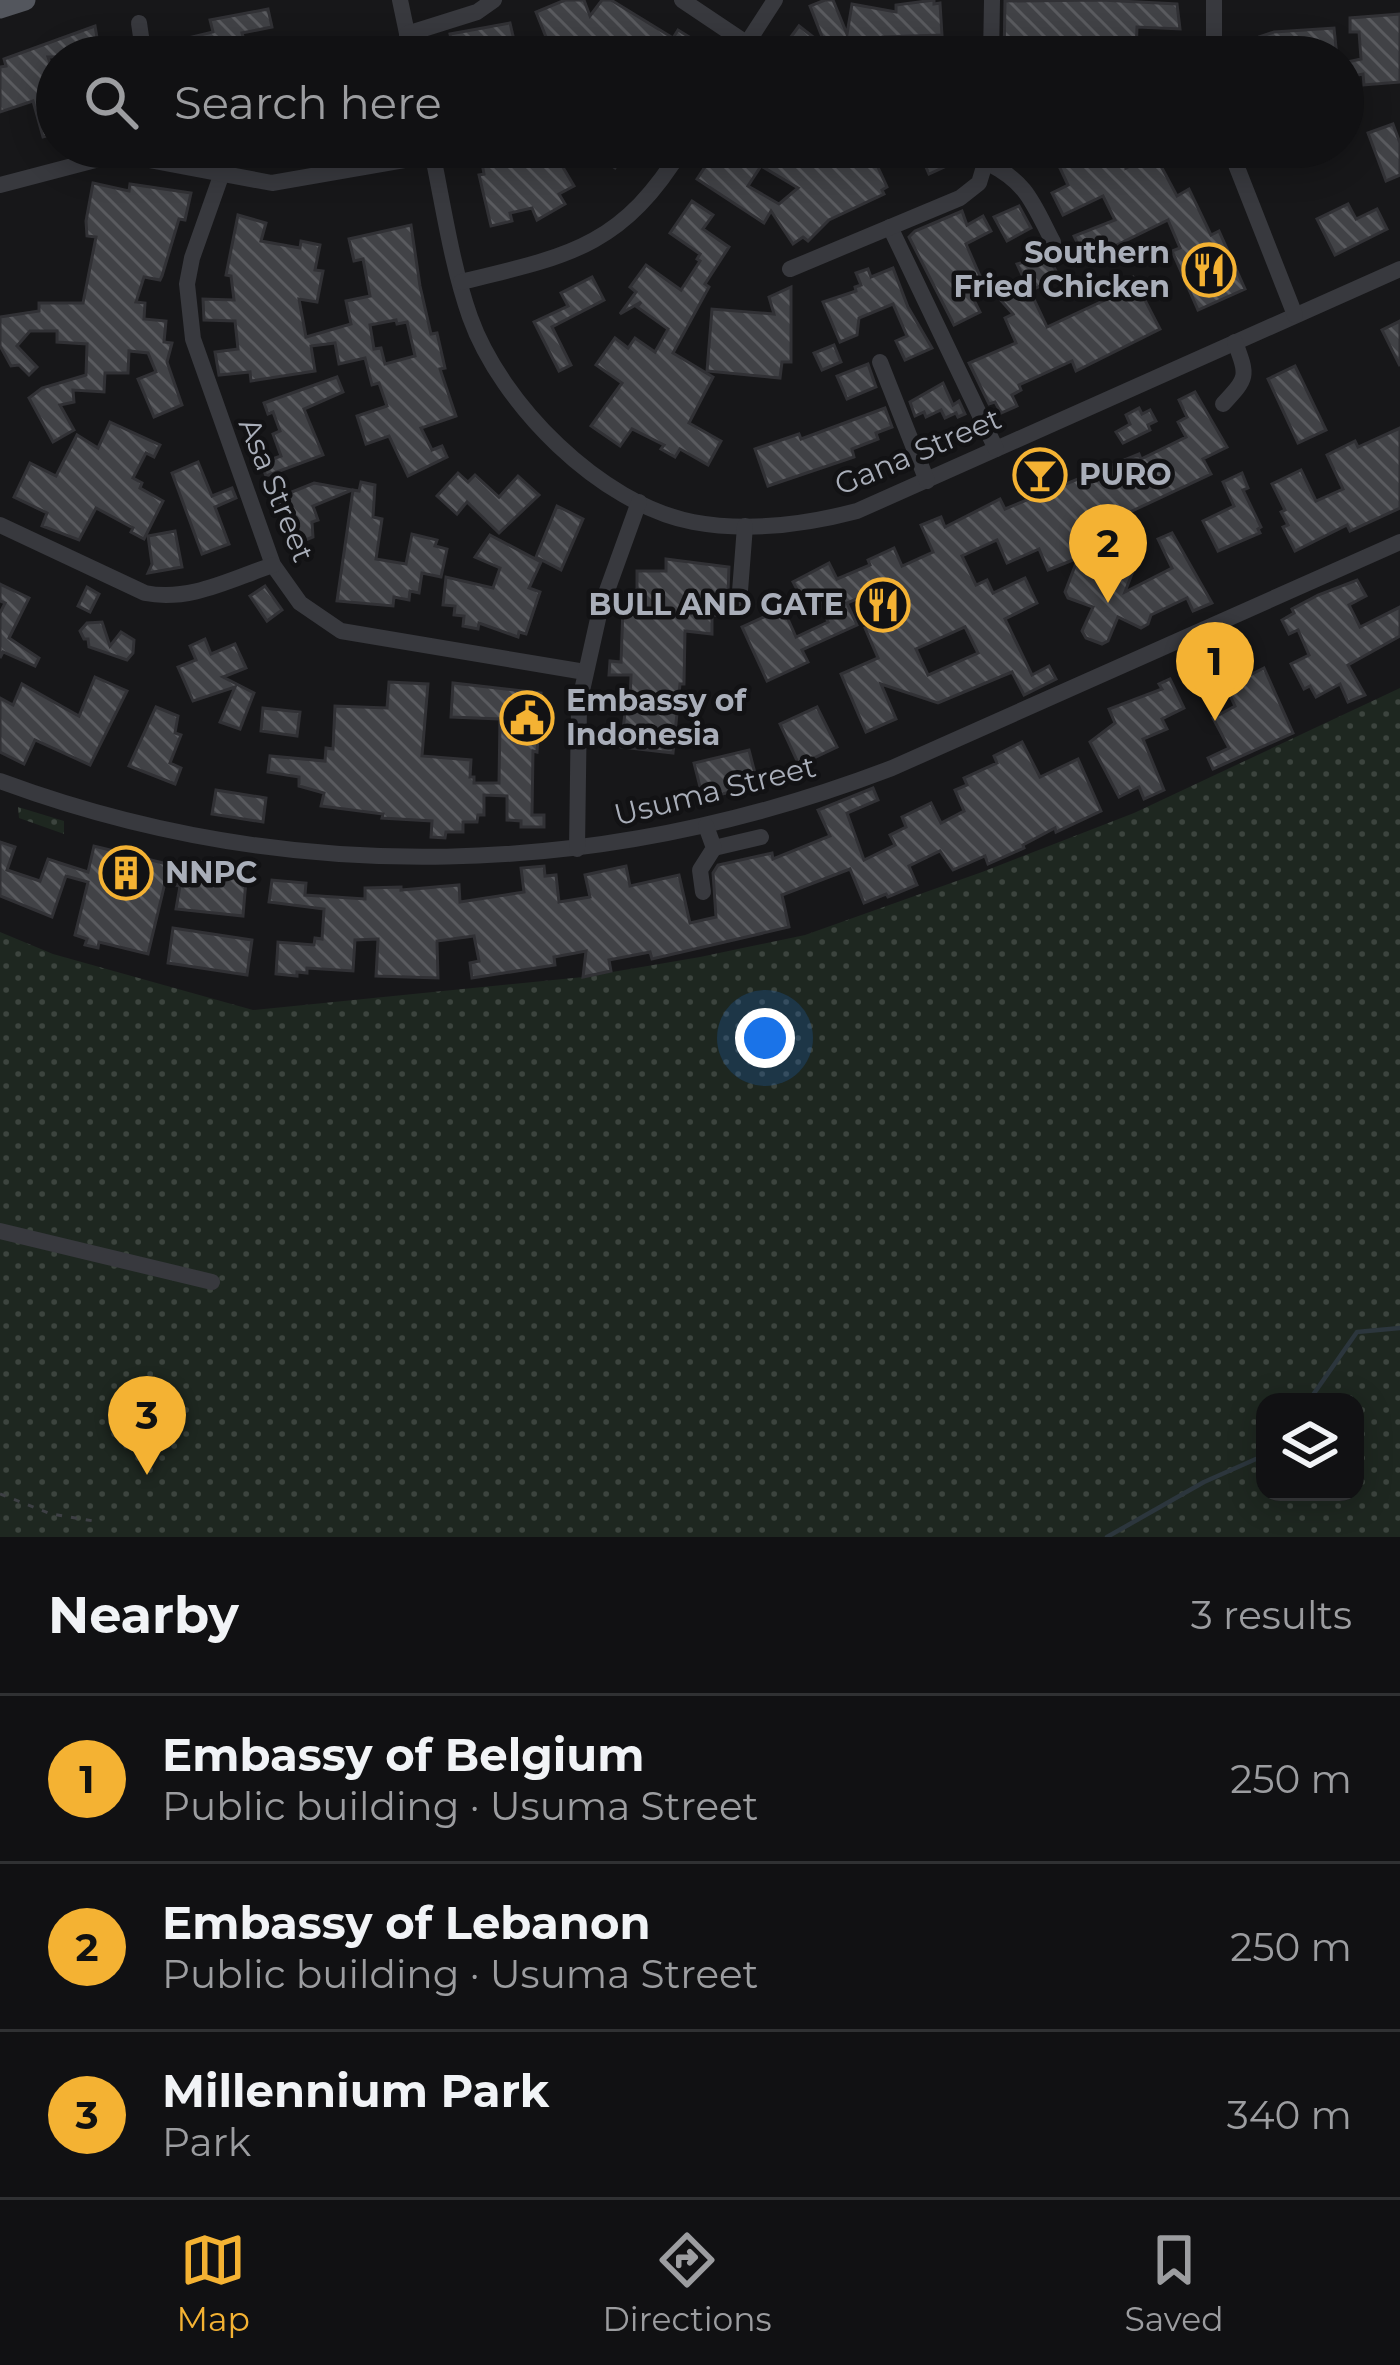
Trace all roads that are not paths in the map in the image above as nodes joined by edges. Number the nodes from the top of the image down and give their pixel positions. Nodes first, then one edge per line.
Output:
1 (25, 0) edge
2 (400, 0) edge
3 (494, 0) edge
4 (682, 0) edge
5 (775, 0) edge
6 (992, 0) edge
7 (1214, 0) edge
8 (0, 8) edge
9 (139, 23) dead end
10 (407, 34) joint
11 (141, 36) edge
12 (725, 36) edge
13 (751, 36) edge
14 (992, 36) edge
15 (1214, 36) edge
16 (65, 168) edge
17 (199, 168) edge
18 (355, 168) edge
19 (436, 168) edge
20 (669, 168) edge
21 (982, 168) edge
22 (1004, 168) edge
23 (1237, 168) edge
24 (221, 176) junction
25 (0, 185) edge
26 (890, 227) junction
27 (1053, 242) dead end
28 (790, 268) dead end
29 (1400, 268) edge
30 (461, 282) junction
31 (1295, 315) junction
32 (1235, 342) junction
33 (880, 362) dead end
34 (1223, 404) dead end
35 (996, 449) junction
36 (927, 481) junction
37 (639, 502) junction
38 (0, 526) edge
39 (745, 526) junction
40 (1400, 542) edge
41 (273, 565) junction
42 (739, 604) dead end
43 (585, 672) junction
44 (0, 781) edge
45 (706, 826) junction
46 (761, 837) dead end
47 (714, 848) junction
48 (578, 849) junction
49 (703, 892) dead end
50 (0, 1231) edge
51 (212, 1282) dead end

1 - 8 main road
2 - 10 street
3 - 10 street
4 - 12 street
5 - 13 street
6 - 14 street
7 - 15 street
9 - 11 street
16 - 25 street
17 - 24 street
18 - 24 street
19 - 30 street, Gana Street
20 - 30 street
21 - 26 street
22 - 27 street
23 - 31 street
24 - 41 street, Asa Street
26 - 28 street
26 - 35 street
29 - 31 street, Gana Street
30 - 37 street, Gana Street
31 - 32 street, Gana Street
32 - 34 street
32 - 35 street, Gana Street
33 - 36 street
35 - 36 street, Gana Street
36 - 39 street, Gana Street
37 - 39 street, Gana Street
37 - 43 street
38 - 41 street
39 - 42 street
40 - 45 street, Usuma Street
41 - 43 street, Asa Street
43 - 48 street
44 - 48 street, Usuma Street
45 - 47 street
45 - 48 street, Usuma Street
46 - 47 street
47 - 49 street
50 - 51 street

